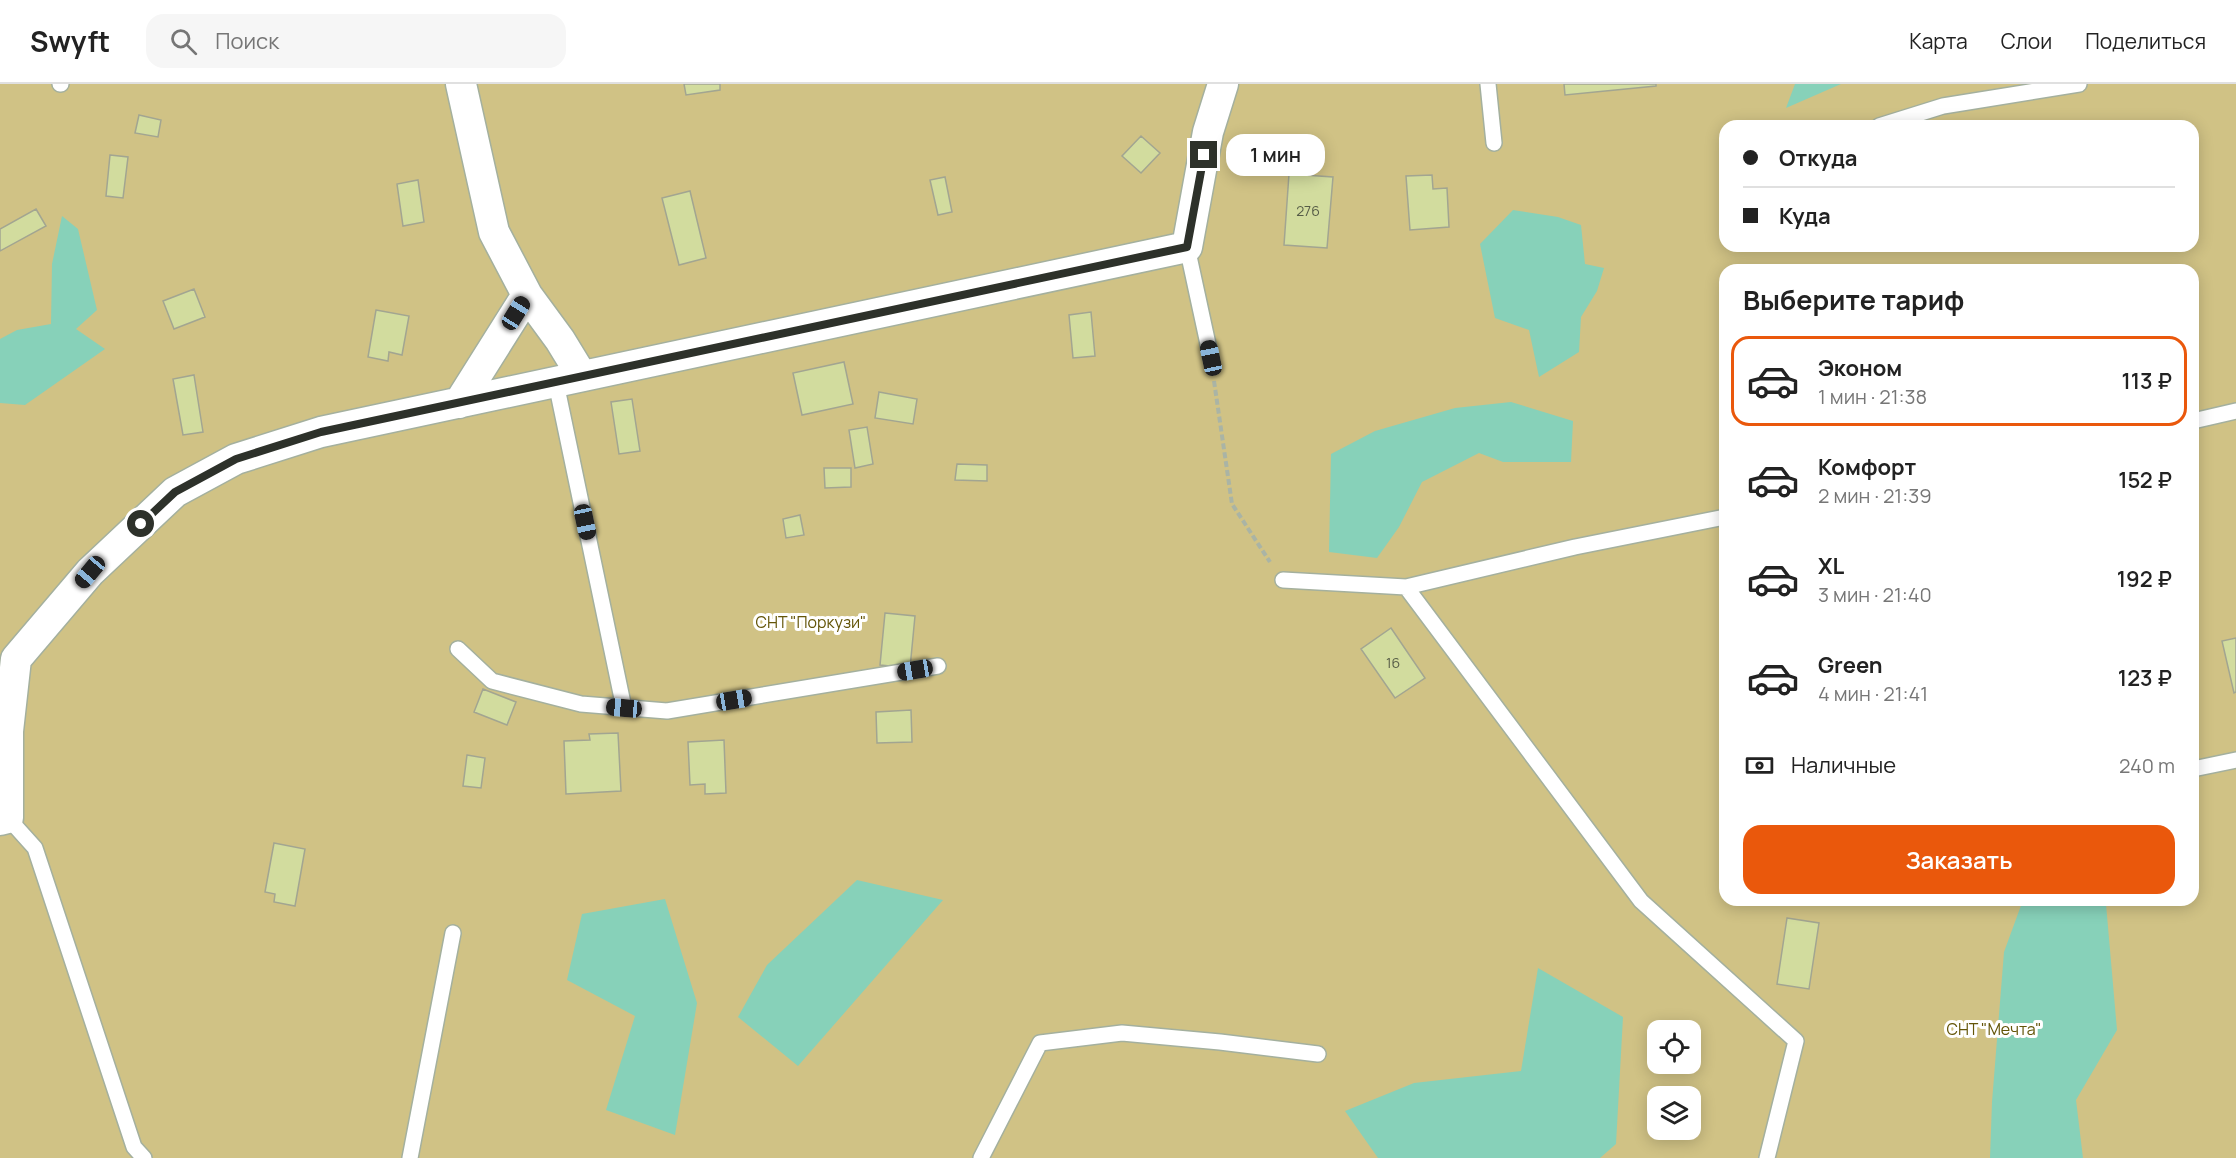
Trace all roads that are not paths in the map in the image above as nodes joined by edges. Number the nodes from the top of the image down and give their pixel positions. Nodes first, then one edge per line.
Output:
1 (461, 84) edge
2 (1223, 84) edge
3 (1488, 84) edge
4 (2079, 84) edge
5 (1899, 120) edge
6 (1494, 143) dead end
7 (1187, 247) junction
8 (527, 295) junction
9 (1211, 358) road end
10 (569, 380) junction
11 (459, 403) junction
12 (2236, 411) edge
13 (2199, 420) edge
14 (1719, 518) edge
15 (1282, 580) road end
16 (1406, 587) junction
17 (458, 649) dead end
18 (938, 666) dead end
19 (624, 708) junction
20 (2236, 760) edge
21 (2199, 768) edge
22 (4, 819) edge
23 (453, 933) dead end
24 (1318, 1054) dead end
25 (144, 1158) edge
26 (410, 1158) edge
27 (981, 1158) edge
28 (1767, 1158) edge

1 - 8 street
2 - 7 street
3 - 6 lane
4 - 5 lane
7 - 9 lane
7 - 10 street
8 - 10 street
8 - 11 street
10 - 11 street
10 - 19 lane
11 - 22 street
12 - 13 lane
14 - 16 lane
15 - 16 lane
16 - 28 lane
17 - 19 lane
18 - 19 lane
20 - 21 lane
22 - 25 lane
23 - 26 lane
24 - 27 lane

